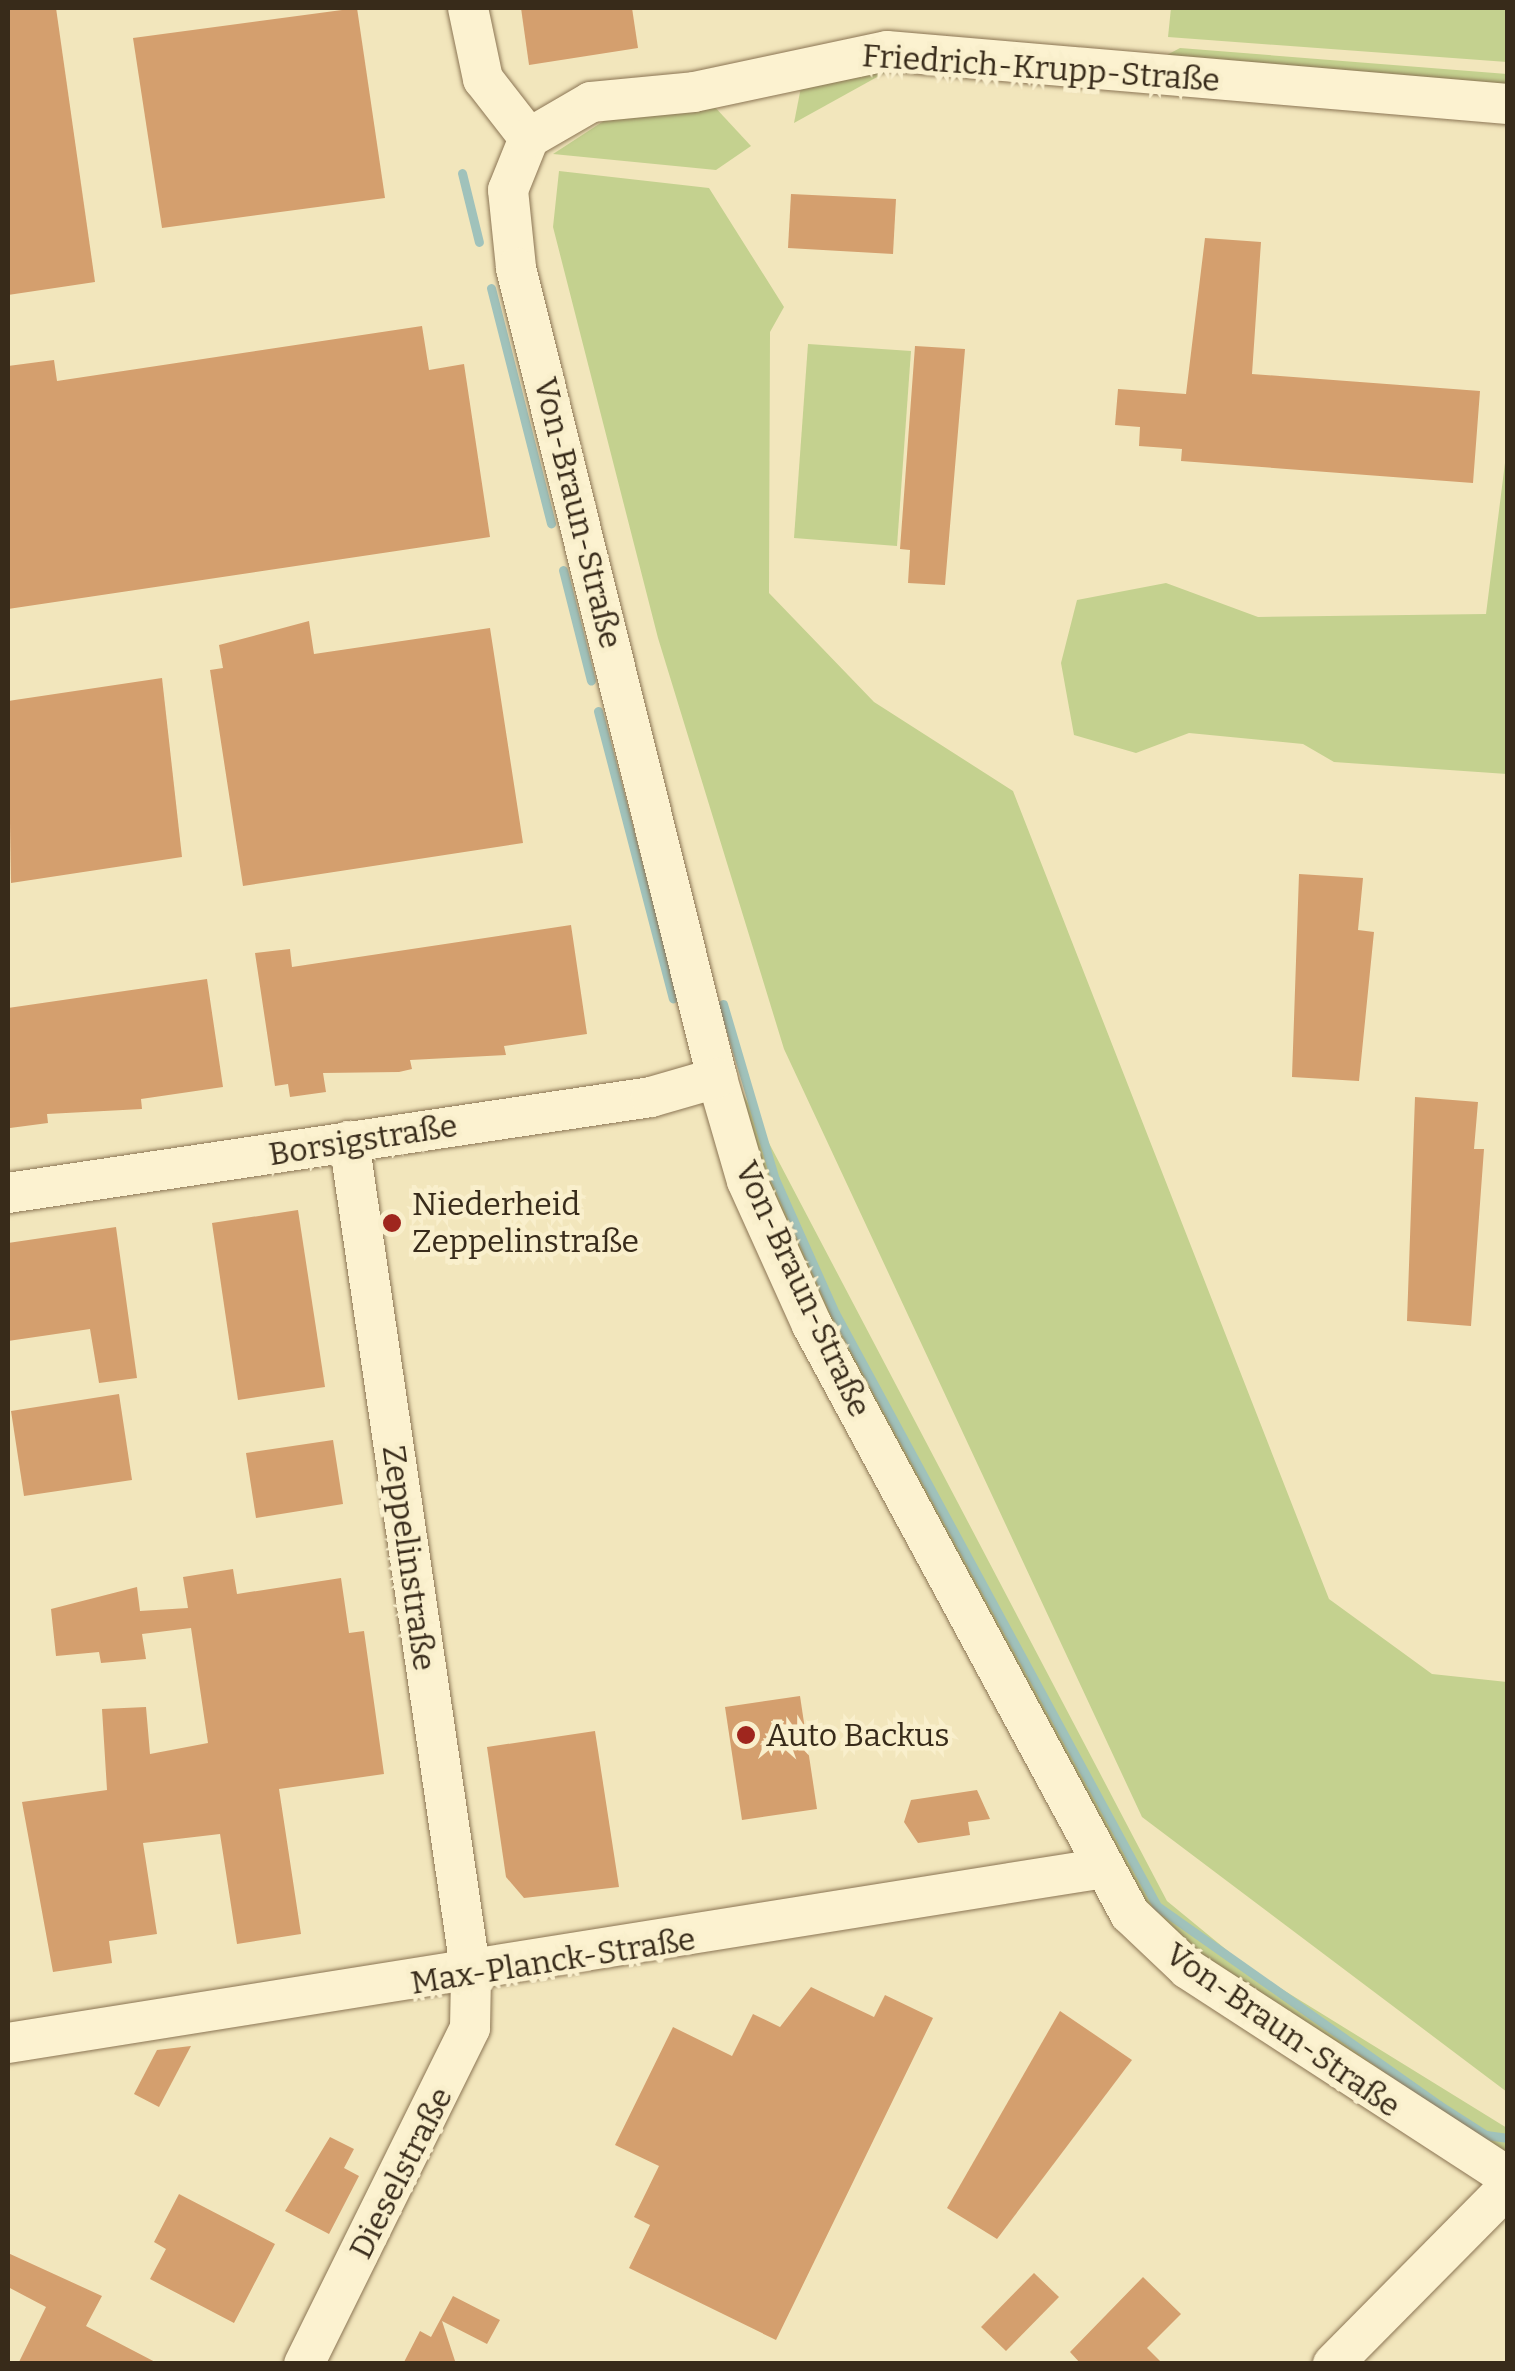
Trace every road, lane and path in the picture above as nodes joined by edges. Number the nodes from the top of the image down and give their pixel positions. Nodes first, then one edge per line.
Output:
1 (468, 8) edge
2 (1508, 104) edge
3 (529, 138) junction
4 (717, 1078) junction
5 (349, 1141) junction
6 (8, 1193) edge
7 (1098, 1869) junction
8 (471, 1975) junction
9 (9, 2034) edge
10 (1508, 2177) edge
11 (1508, 2187) edge
12 (304, 2364) edge
13 (1333, 2364) edge

1 - 3 street
2 - 3 street, Friedrich-Krupp-Straße
3 - 4 street, Von-Braun-Straße
4 - 5 street, Borsigstraße
4 - 7 street, Von-Braun-Straße
5 - 6 street, Borsigstraße
5 - 8 street, Zeppelinstraße
7 - 8 street, Max-Planck-Straße
7 - 10 street, Von-Braun-Straße
8 - 9 street, Max-Planck-Straße
8 - 12 street, Dieselstraße
11 - 13 street

